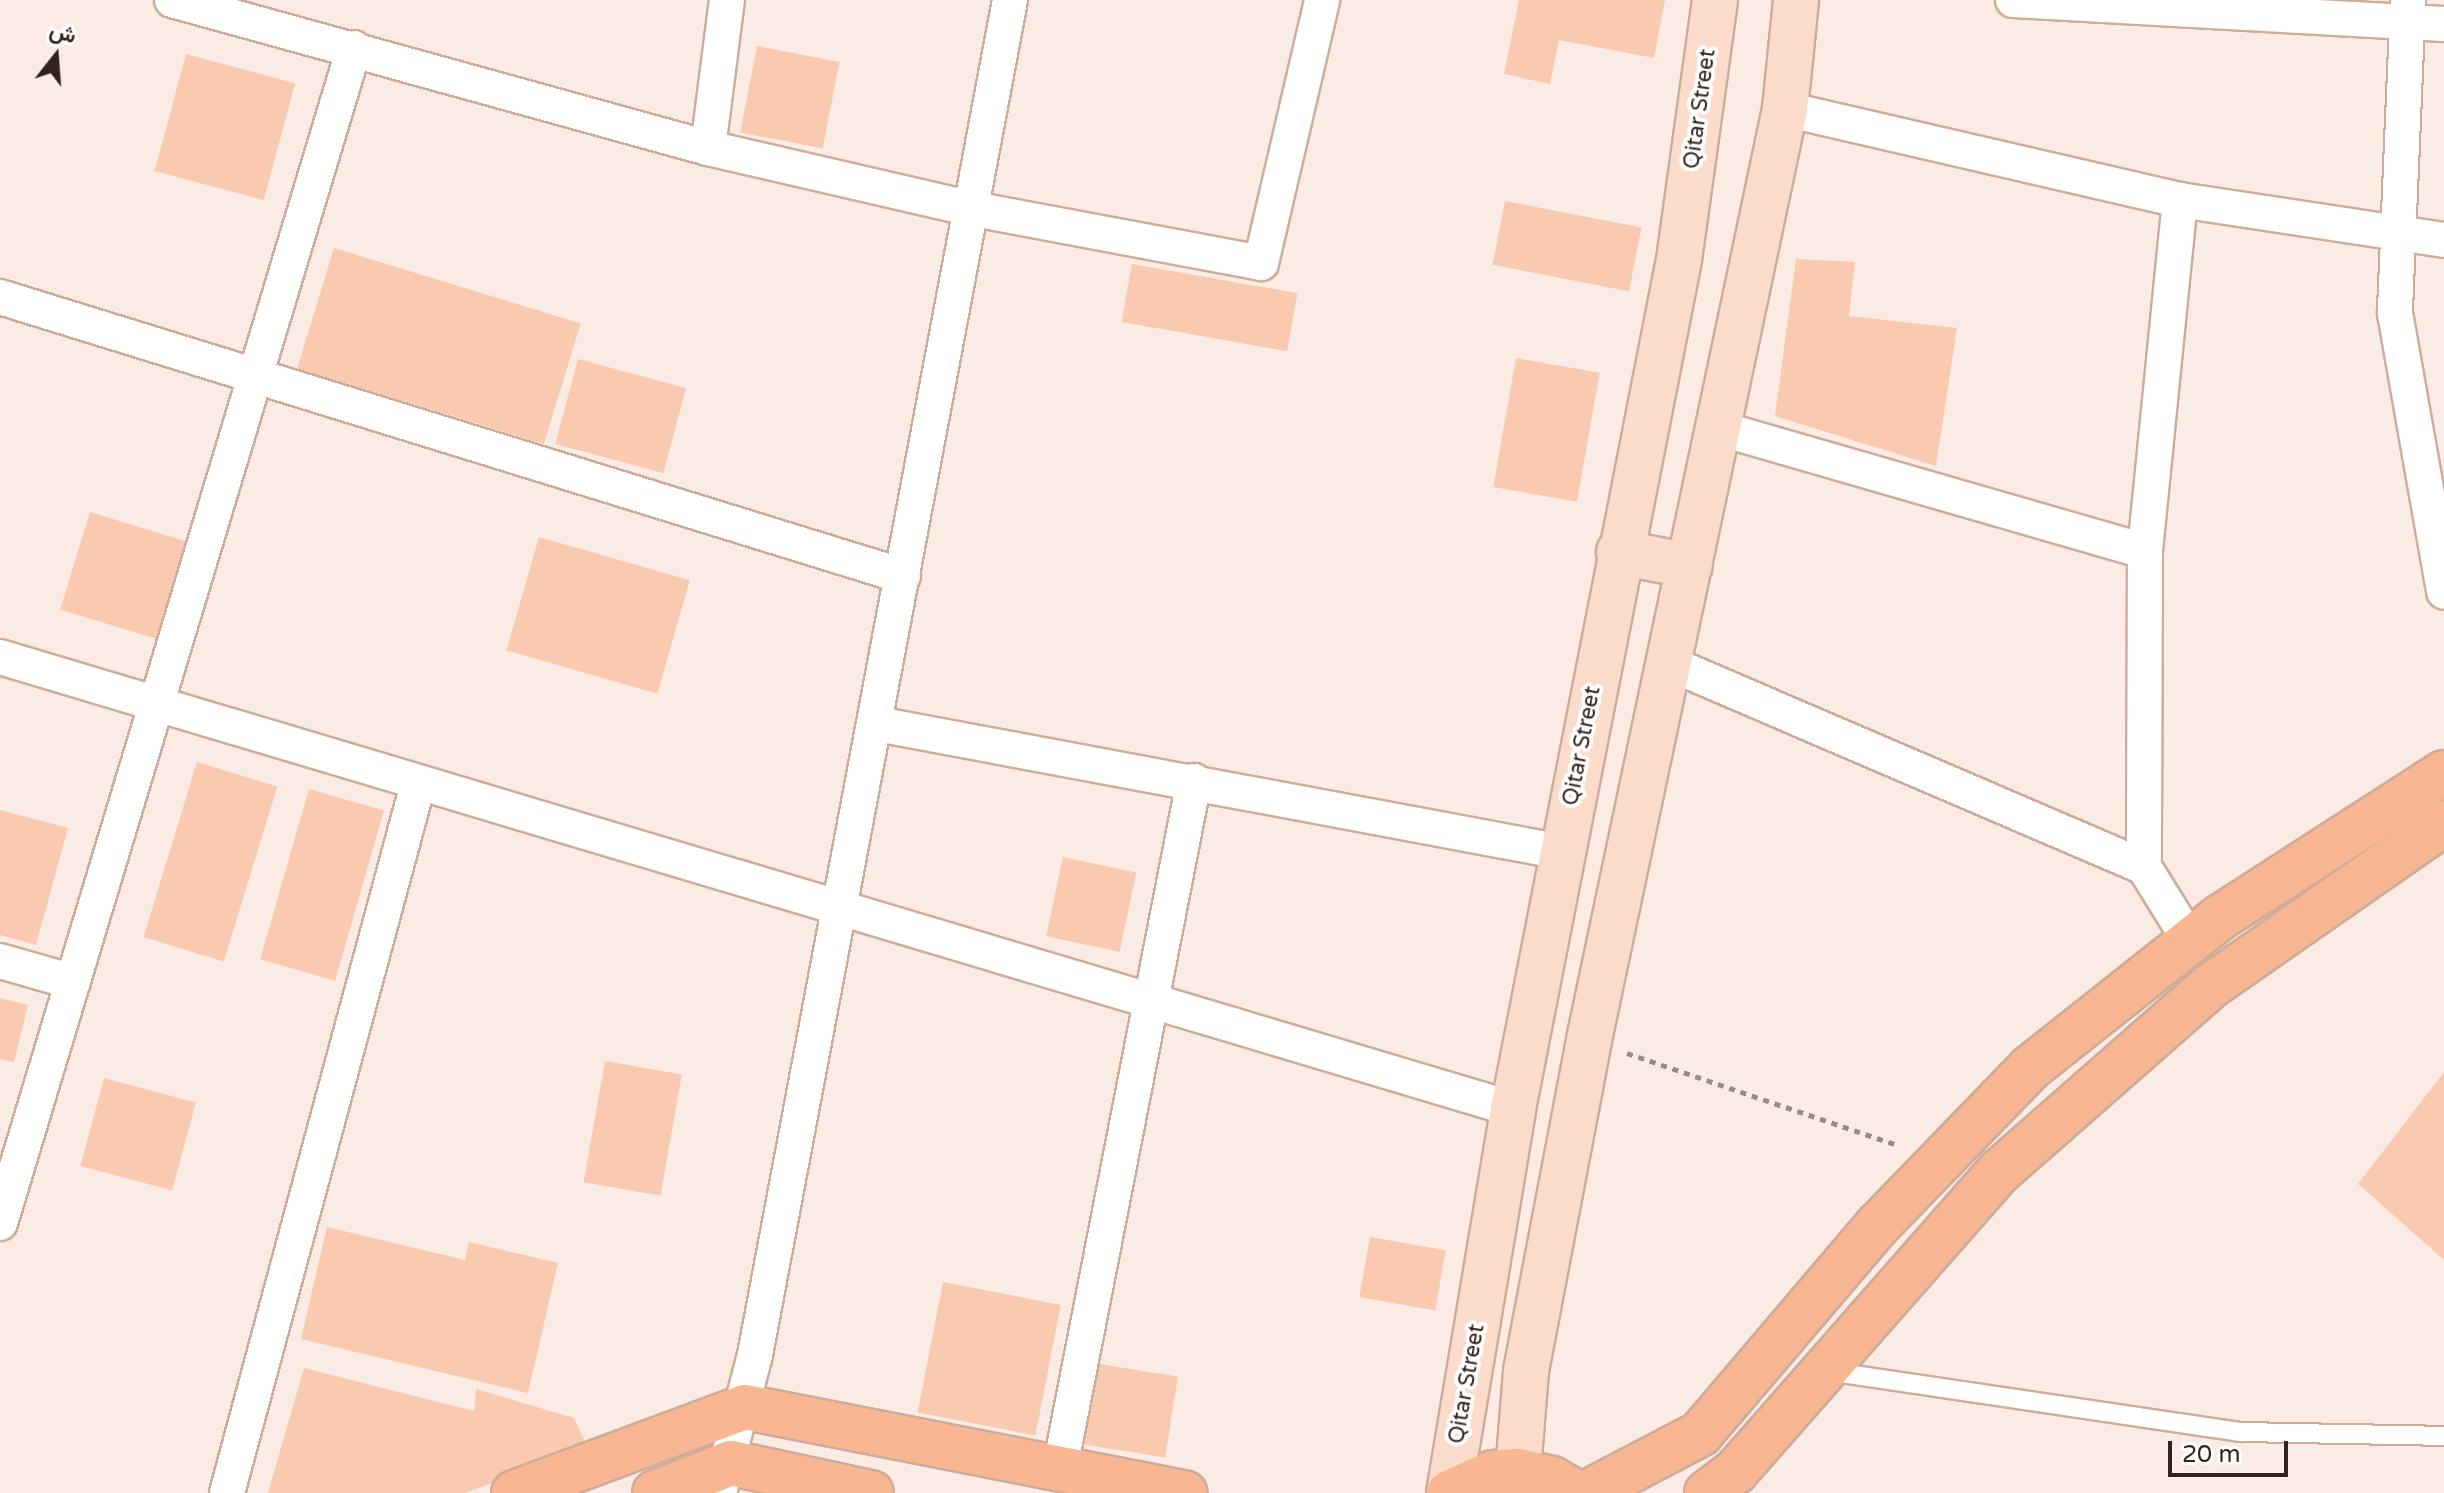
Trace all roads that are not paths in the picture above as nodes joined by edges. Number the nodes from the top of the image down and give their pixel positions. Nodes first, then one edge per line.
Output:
1 (172, 0) edge
2 (727, 0) edge
3 (1010, 0) edge
4 (1322, 0) edge
5 (1715, 0) edge
6 (1796, 0) edge
7 (2013, 0) edge
8 (2408, 11) edge
9 (2444, 24) edge
10 (354, 48) junction
11 (1785, 109) junction
12 (708, 148) junction
13 (2180, 200) junction
14 (968, 208) junction
15 (2399, 234) junction
16 (2444, 240) edge
17 (0, 297) edge
18 (253, 377) junction
19 (1718, 428) junction
20 (2145, 551) junction
21 (1619, 552) junction
22 (1690, 566) junction
23 (903, 576) junction
24 (2444, 592) edge
25 (0, 657) edge
26 (1671, 664) junction
27 (155, 708) junction
28 (877, 724) junction
29 (2444, 773) edge
30 (1194, 781) junction
31 (418, 784) junction
32 (2444, 823) edge
33 (1562, 852) junction
34 (2144, 867) junction
35 (840, 911) junction
36 (2190, 941) junction
37 (0, 961) edge
38 (73, 982) junction
39 (1154, 1003) junction
40 (1513, 1109) junction
41 (2, 1211) edge
42 (1824, 1371) junction
43 (745, 1407) junction
44 (2444, 1436) edge
45 (1060, 1468) junction
46 (1518, 1471) junction
47 (725, 1478) edge
48 (227, 1493) edge
49 (514, 1493) edge
50 (655, 1493) edge
51 (871, 1493) edge
52 (1185, 1493) edge
53 (1449, 1493) edge
54 (1576, 1493) edge
55 (1587, 1493) edge
56 (1707, 1493) edge

1 - 10 street
2 - 12 street
3 - 14 street
4 - 14 street
5 - 21 main road, Qitar Street
6 - 11 main road
7 - 8 street
8 - 9 street
8 - 15 street
10 - 12 street
10 - 18 street
11 - 13 street
11 - 19 main road
12 - 14 street
13 - 15 street
13 - 20 street
14 - 23 street
15 - 16 street
15 - 24 street
17 - 18 street
18 - 23 street
18 - 27 street
19 - 20 street
19 - 22 main road
20 - 34 street
21 - 22 main road
21 - 33 main road, Qitar Street
22 - 26 main road
23 - 28 street
25 - 27 street
26 - 34 street
26 - 46 main road
27 - 31 street
27 - 38 street
28 - 30 street
28 - 35 street
29 - 36 main road
30 - 33 street
30 - 39 street
31 - 35 street
31 - 48 street
32 - 42 main road
33 - 40 main road, Qitar Street
34 - 36 street
35 - 39 street
35 - 43 street
36 - 55 main road
37 - 38 street
38 - 41 street
39 - 40 street
39 - 45 street
40 - 53 main road, Qitar Street
42 - 44 lane
42 - 56 main road
43 - 45 main road
43 - 47 street
43 - 49 main road
45 - 52 main road
46 - 53 main road
46 - 54 main road
47 - 50 main road
47 - 51 main road

